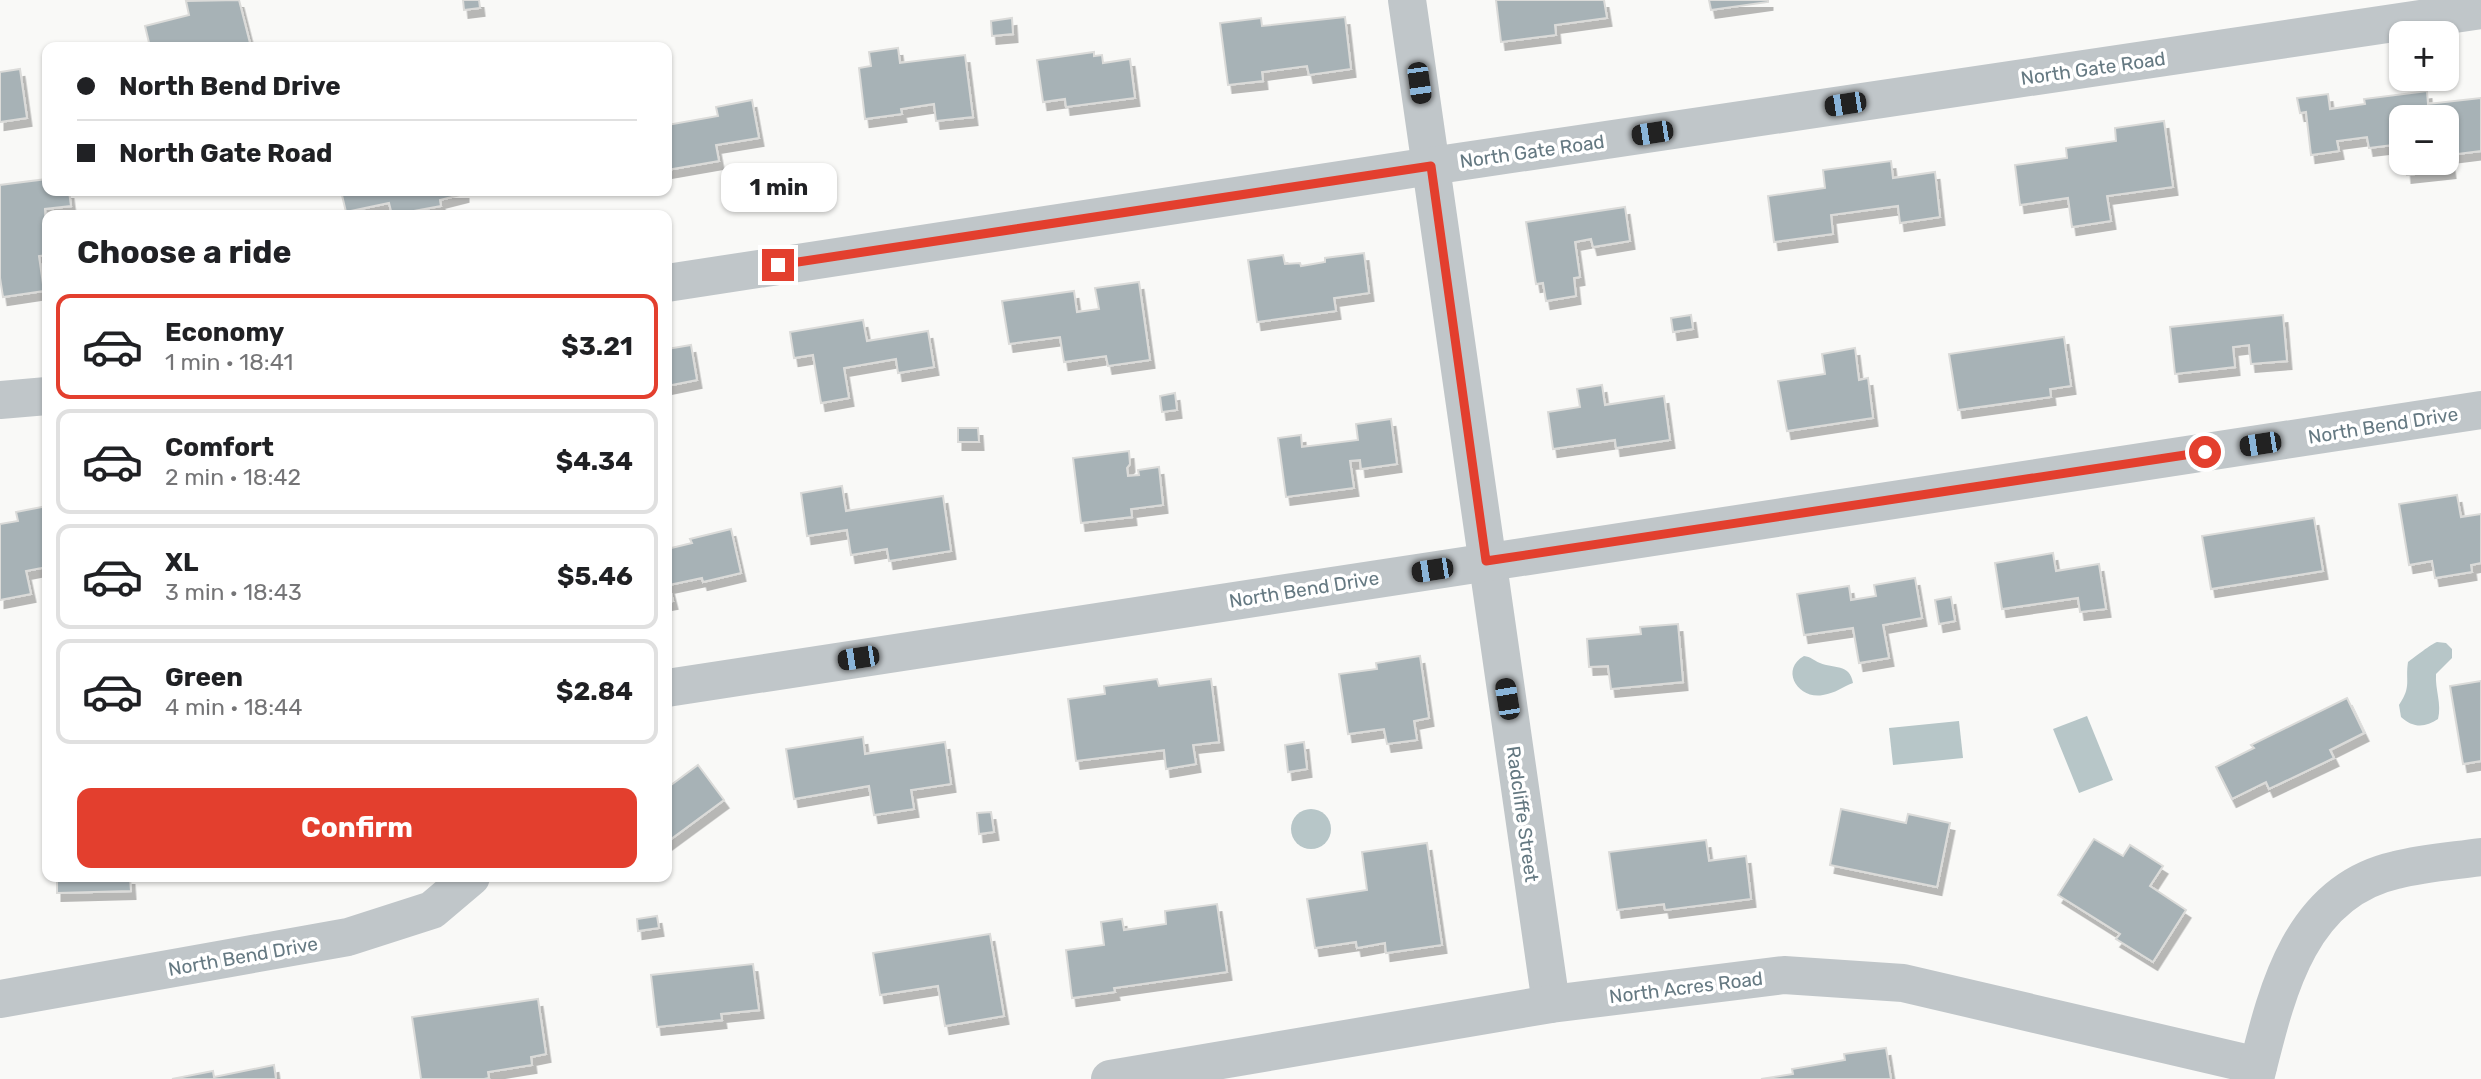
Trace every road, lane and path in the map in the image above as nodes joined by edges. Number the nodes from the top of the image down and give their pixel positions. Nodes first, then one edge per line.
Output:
1 (1407, 0) edge
2 (2481, 10) edge
3 (1431, 166) junction
4 (672, 282) edge
5 (42, 396) edge
6 (0, 400) edge
7 (2481, 410) edge
8 (1486, 561) junction
9 (672, 687) edge
10 (2481, 856) edge
11 (465, 882) edge
12 (0, 999) edge
13 (1551, 1003) junction
14 (1201, 1072) edge
15 (2256, 1073) edge
16 (1110, 1079) edge

1 - 3 street, Radcliffe Street
2 - 3 street, North Gate Road
3 - 4 street, North Gate Road
3 - 8 street, Radcliffe Street
5 - 6 street
7 - 8 street, North Bend Drive
8 - 9 street, North Bend Drive
8 - 13 street, Radcliffe Street
10 - 15 street
11 - 12 street, North Bend Drive
13 - 14 street, North Acres Road
13 - 15 street, North Acres Road
14 - 16 street, North Acres Road

